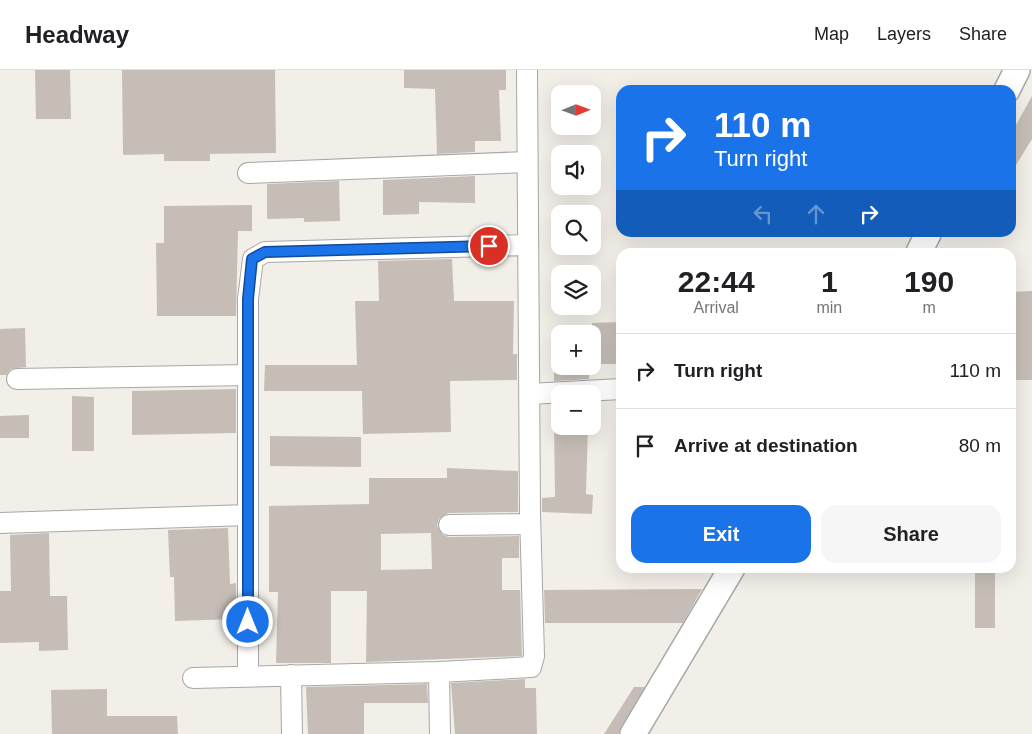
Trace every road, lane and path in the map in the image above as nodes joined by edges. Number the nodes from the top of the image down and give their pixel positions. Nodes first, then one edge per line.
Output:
1 (527, 70) edge
2 (1017, 70) edge
3 (1009, 85) edge
4 (526, 162) junction
5 (248, 173) dead end
6 (926, 237) edge
7 (527, 245) junction
8 (920, 248) edge
9 (248, 375) junction
10 (17, 379) dead end
11 (616, 389) edge
12 (529, 394) junction
13 (248, 515) junction
14 (530, 519) junction
15 (449, 520) dead end
16 (0, 523) edge
17 (729, 573) edge
18 (439, 672) junction
19 (291, 674) junction
20 (248, 676) junction
21 (193, 678) dead end
22 (292, 734) edge
23 (440, 734) edge
24 (633, 734) edge

1 - 4 street
2 - 3 street
4 - 5 street
4 - 7 street
6 - 8 street
7 - 9 street
7 - 12 street
9 - 10 street
9 - 13 street
11 - 12 street
12 - 14 street
13 - 16 street
13 - 20 street
14 - 15 street
14 - 18 street
17 - 24 street
18 - 19 street
18 - 23 street
19 - 20 street
19 - 22 street
20 - 21 street

